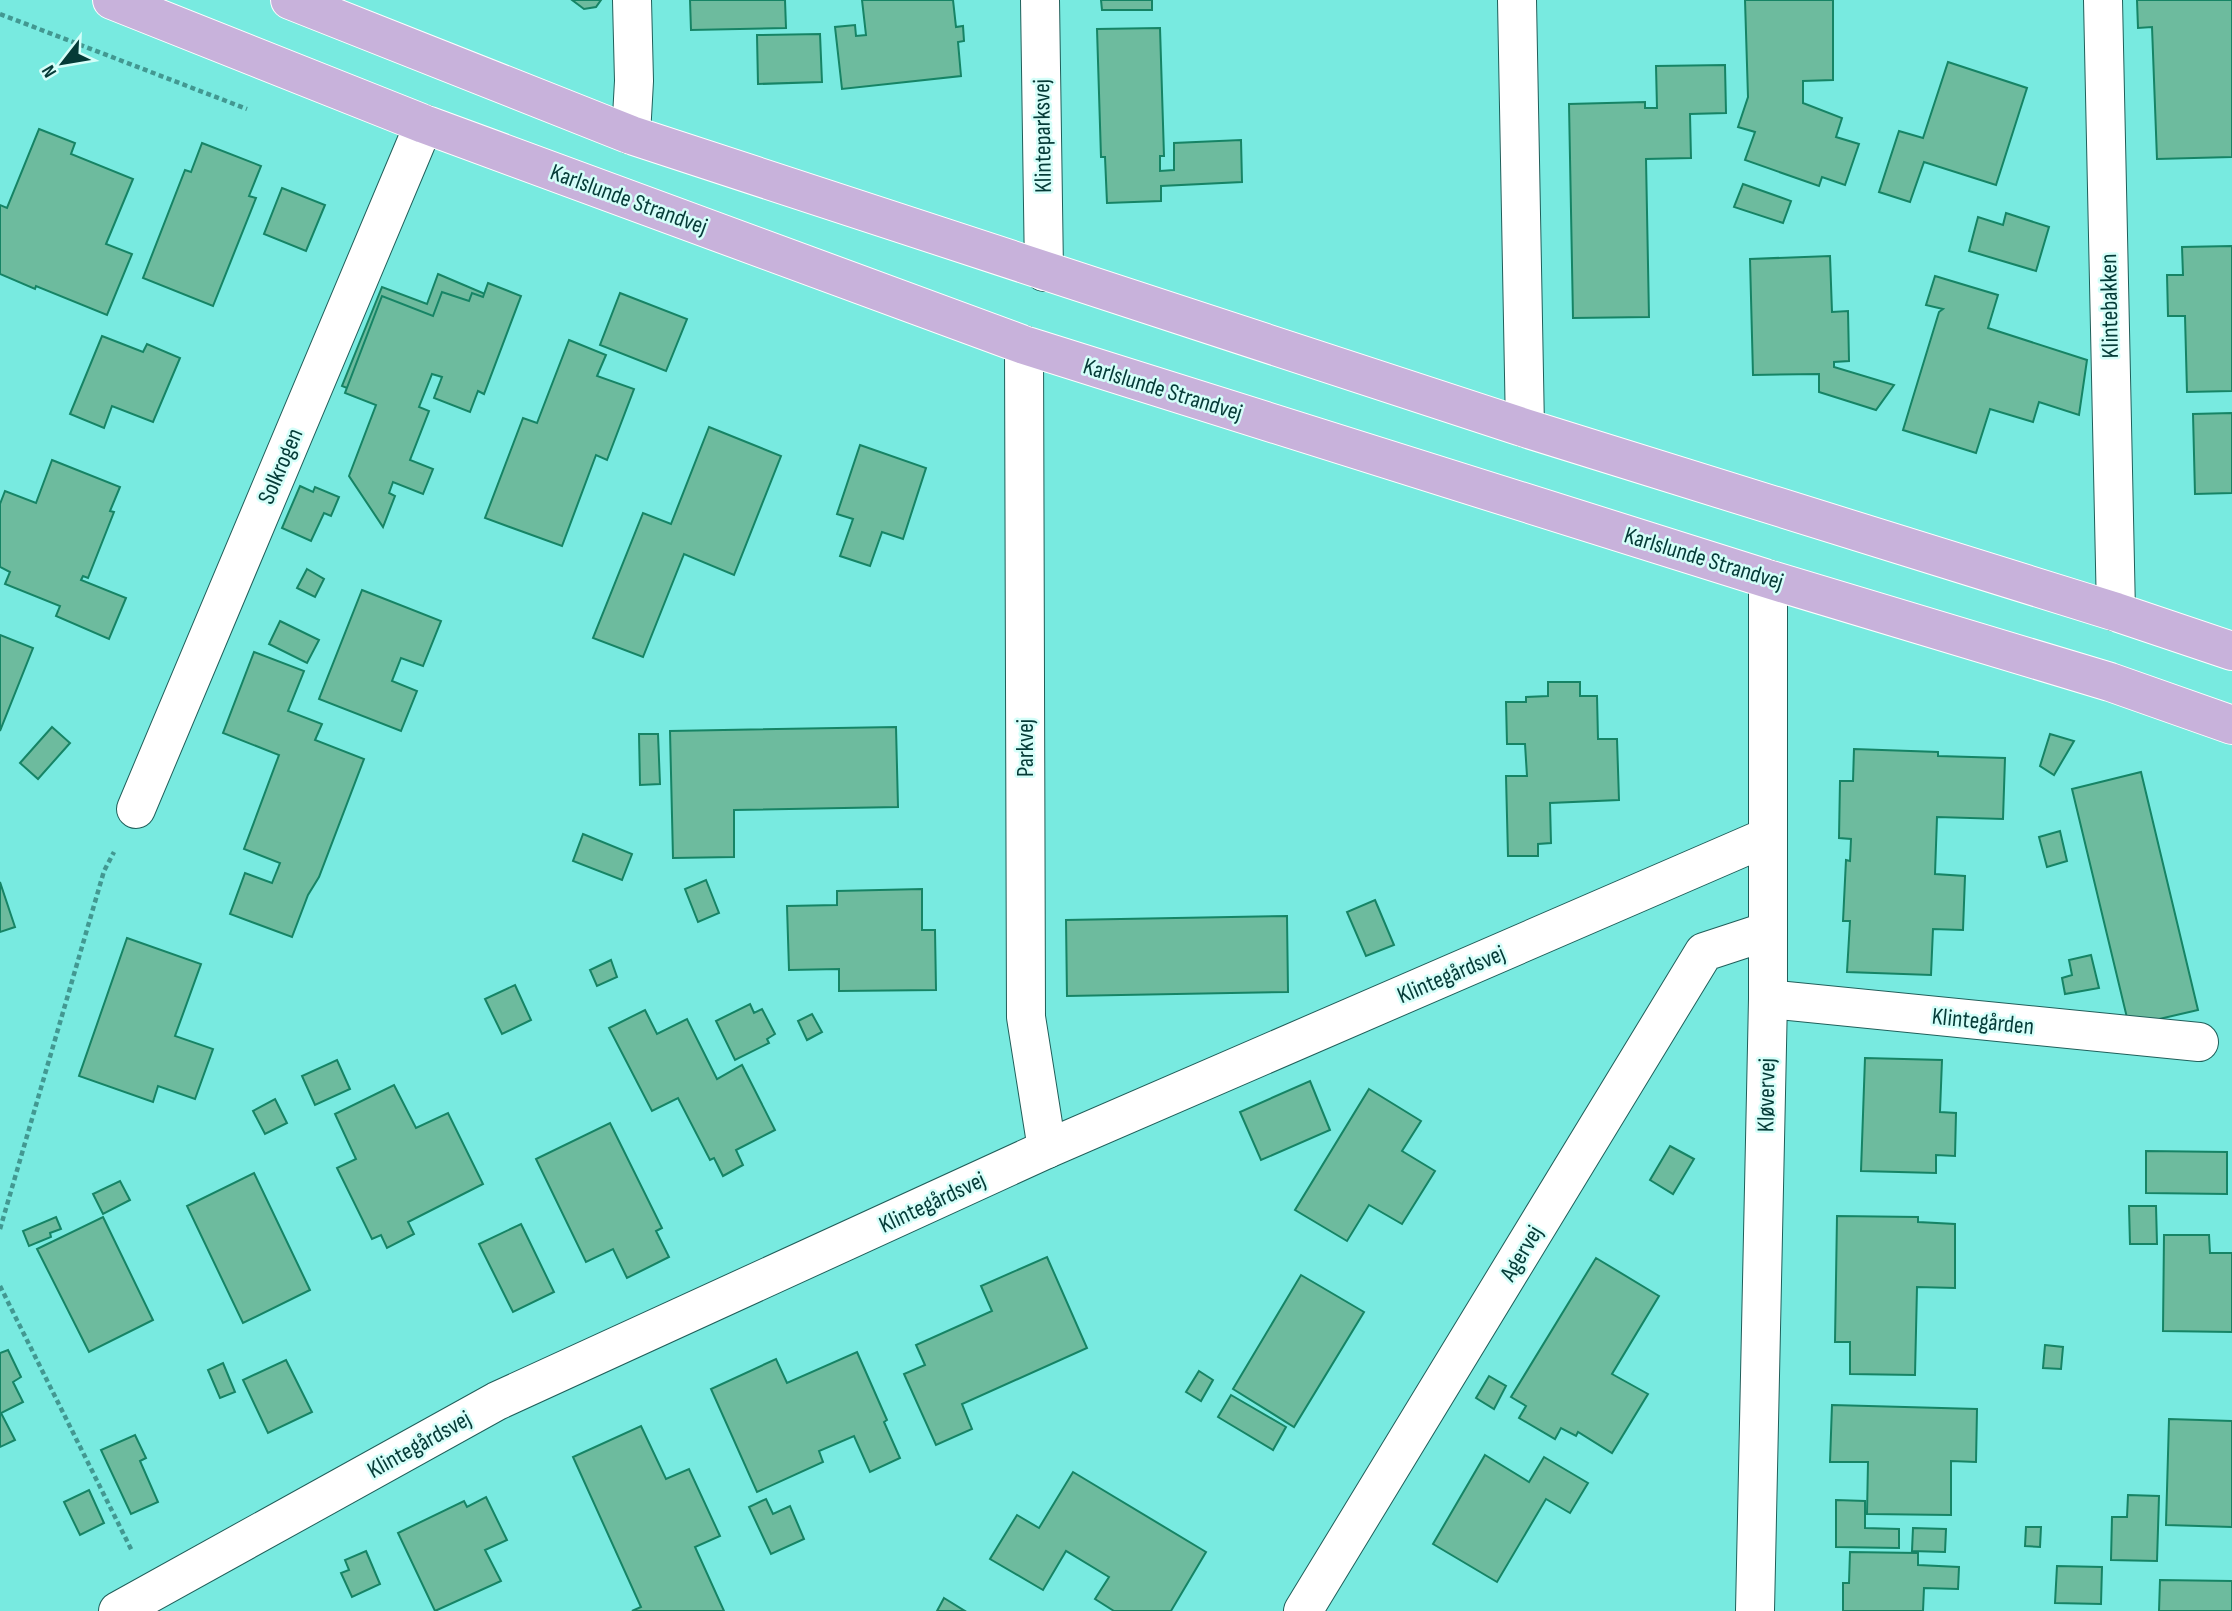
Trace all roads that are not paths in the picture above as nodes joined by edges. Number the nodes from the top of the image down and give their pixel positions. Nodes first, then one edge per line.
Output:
1 (113, 0) edge
2 (290, 0) edge
3 (632, 0) edge
4 (1040, 0) edge
5 (1517, 0) edge
6 (2103, 0) edge
7 (424, 124) junction
8 (631, 135) junction
9 (1044, 272) junction
10 (1024, 345) junction
11 (1525, 428) junction
12 (1768, 579) junction
13 (2116, 612) junction
14 (2232, 651) edge
15 (2232, 725) edge
16 (136, 809) road end
17 (1768, 837) junction
18 (1768, 931) junction
19 (1768, 999) junction
20 (2199, 1042) dead end
21 (1047, 1149) junction
22 (118, 1611) edge
23 (1303, 1611) edge
24 (1755, 1611) edge

1 - 7 main road, Karlslunde Strandvej
2 - 8 main road
3 - 8 street
4 - 9 street, Klinteparksvej
5 - 11 street
6 - 13 street, Klintebakken
7 - 10 main road, Karlslunde Strandvej
7 - 16 street, Solkrogen
8 - 9 main road
9 - 11 main road
10 - 12 main road, Karlslunde Strandvej
10 - 21 street, Parkvej
11 - 13 main road
12 - 15 main road, Karlslunde Strandvej
12 - 17 street, Kløvervej
13 - 14 main road
17 - 18 street, Kløvervej
17 - 21 street, Klintegårdsvej
18 - 19 street, Kløvervej
18 - 23 street, Agervej
19 - 20 street, Klintegården
19 - 24 street, Kløvervej
21 - 22 street, Klintegårdsvej

